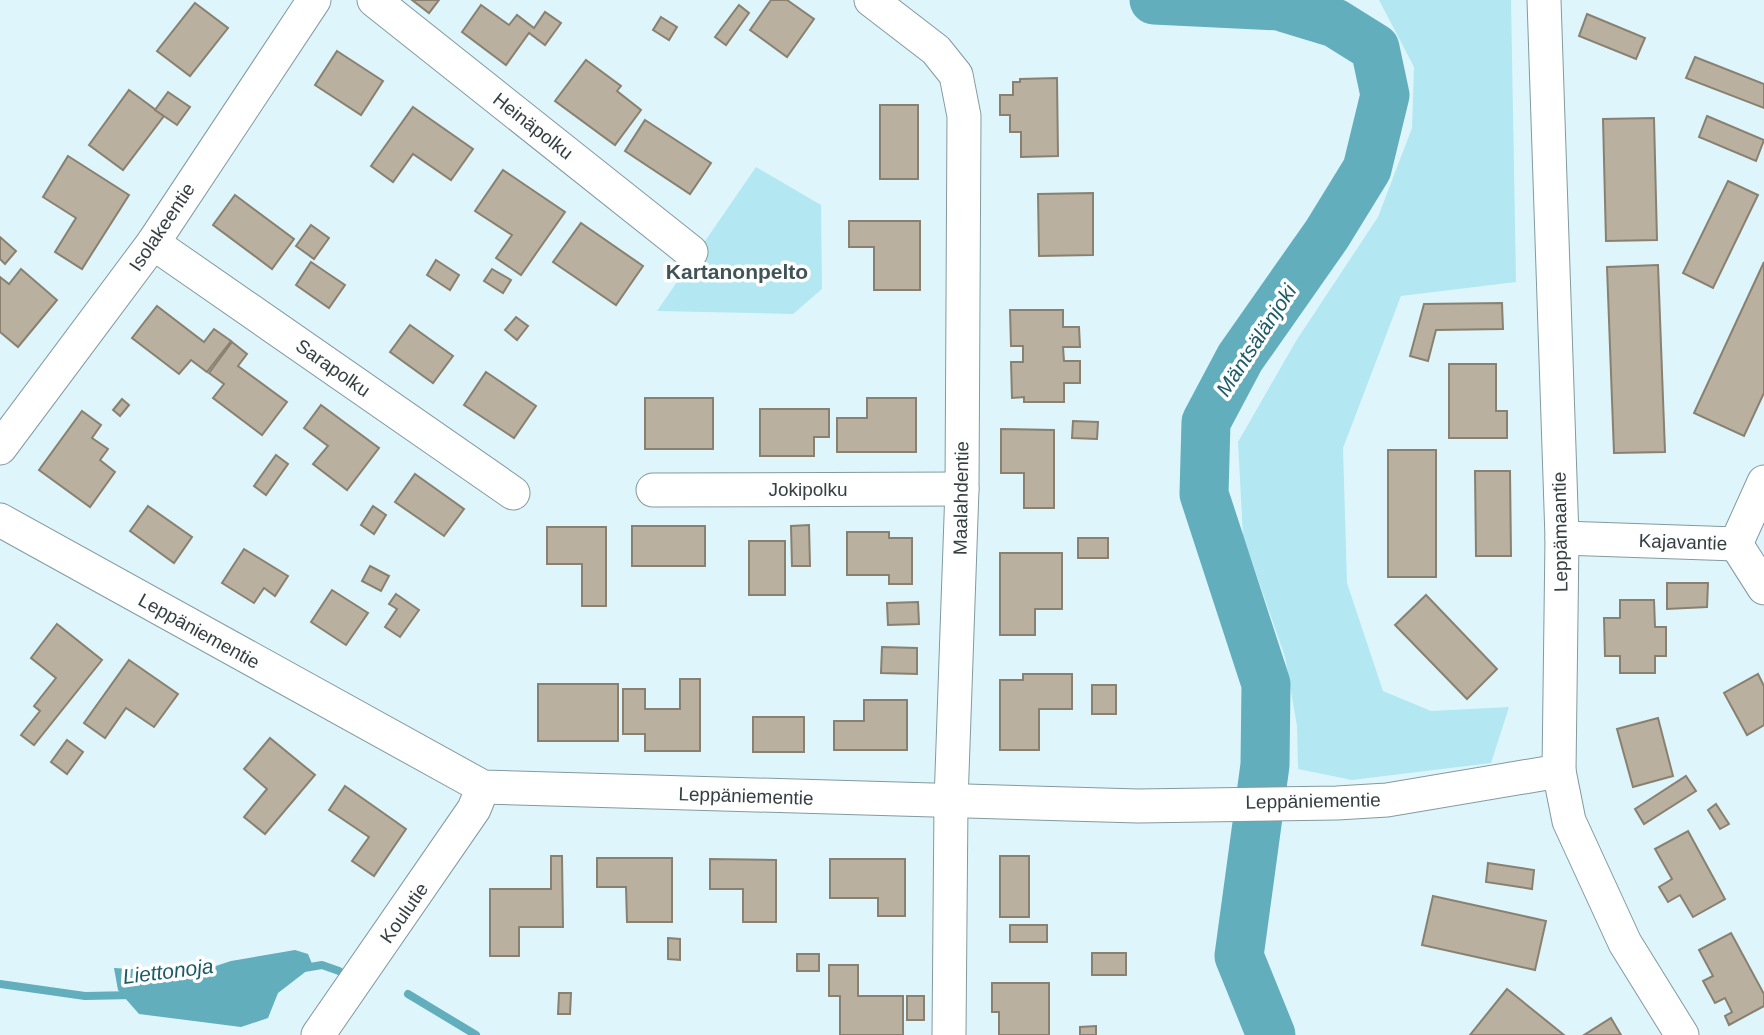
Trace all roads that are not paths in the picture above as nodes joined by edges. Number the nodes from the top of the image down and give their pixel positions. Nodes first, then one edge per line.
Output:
1 (314, 0) edge
2 (374, 0) edge
3 (871, 0) edge
4 (1544, 0) edge
5 (153, 243) junction
6 (691, 252) dead end
7 (0, 448) edge
8 (1764, 482) edge
9 (962, 489) junction
10 (653, 490) dead end
11 (513, 493) dead end
12 (0, 520) edge
13 (1562, 538) junction
14 (1736, 544) junction
15 (1764, 588) edge
16 (1559, 771) junction
17 (482, 787) junction
18 (951, 802) junction
19 (318, 1035) edge
20 (949, 1035) edge
21 (1682, 1035) edge

1 - 5 street, Isolakeentie
2 - 6 street, Heinäpolku
3 - 9 street, Maalahdentie
4 - 13 street, Leppämaantie
5 - 7 street, Isolakeentie
5 - 11 street, Sarapolku
8 - 14 street, Kajavantie
9 - 10 street, Jokipolku
9 - 18 street, Maalahdentie
12 - 17 street, Leppäniementie
13 - 14 street, Kajavantie
13 - 16 street, Leppämaantie
14 - 15 street
16 - 18 street, Leppäniementie
16 - 21 street, Leppämaantie
17 - 18 street, Leppäniementie
17 - 19 street, Koulutie
18 - 20 street, Maalahdentie

